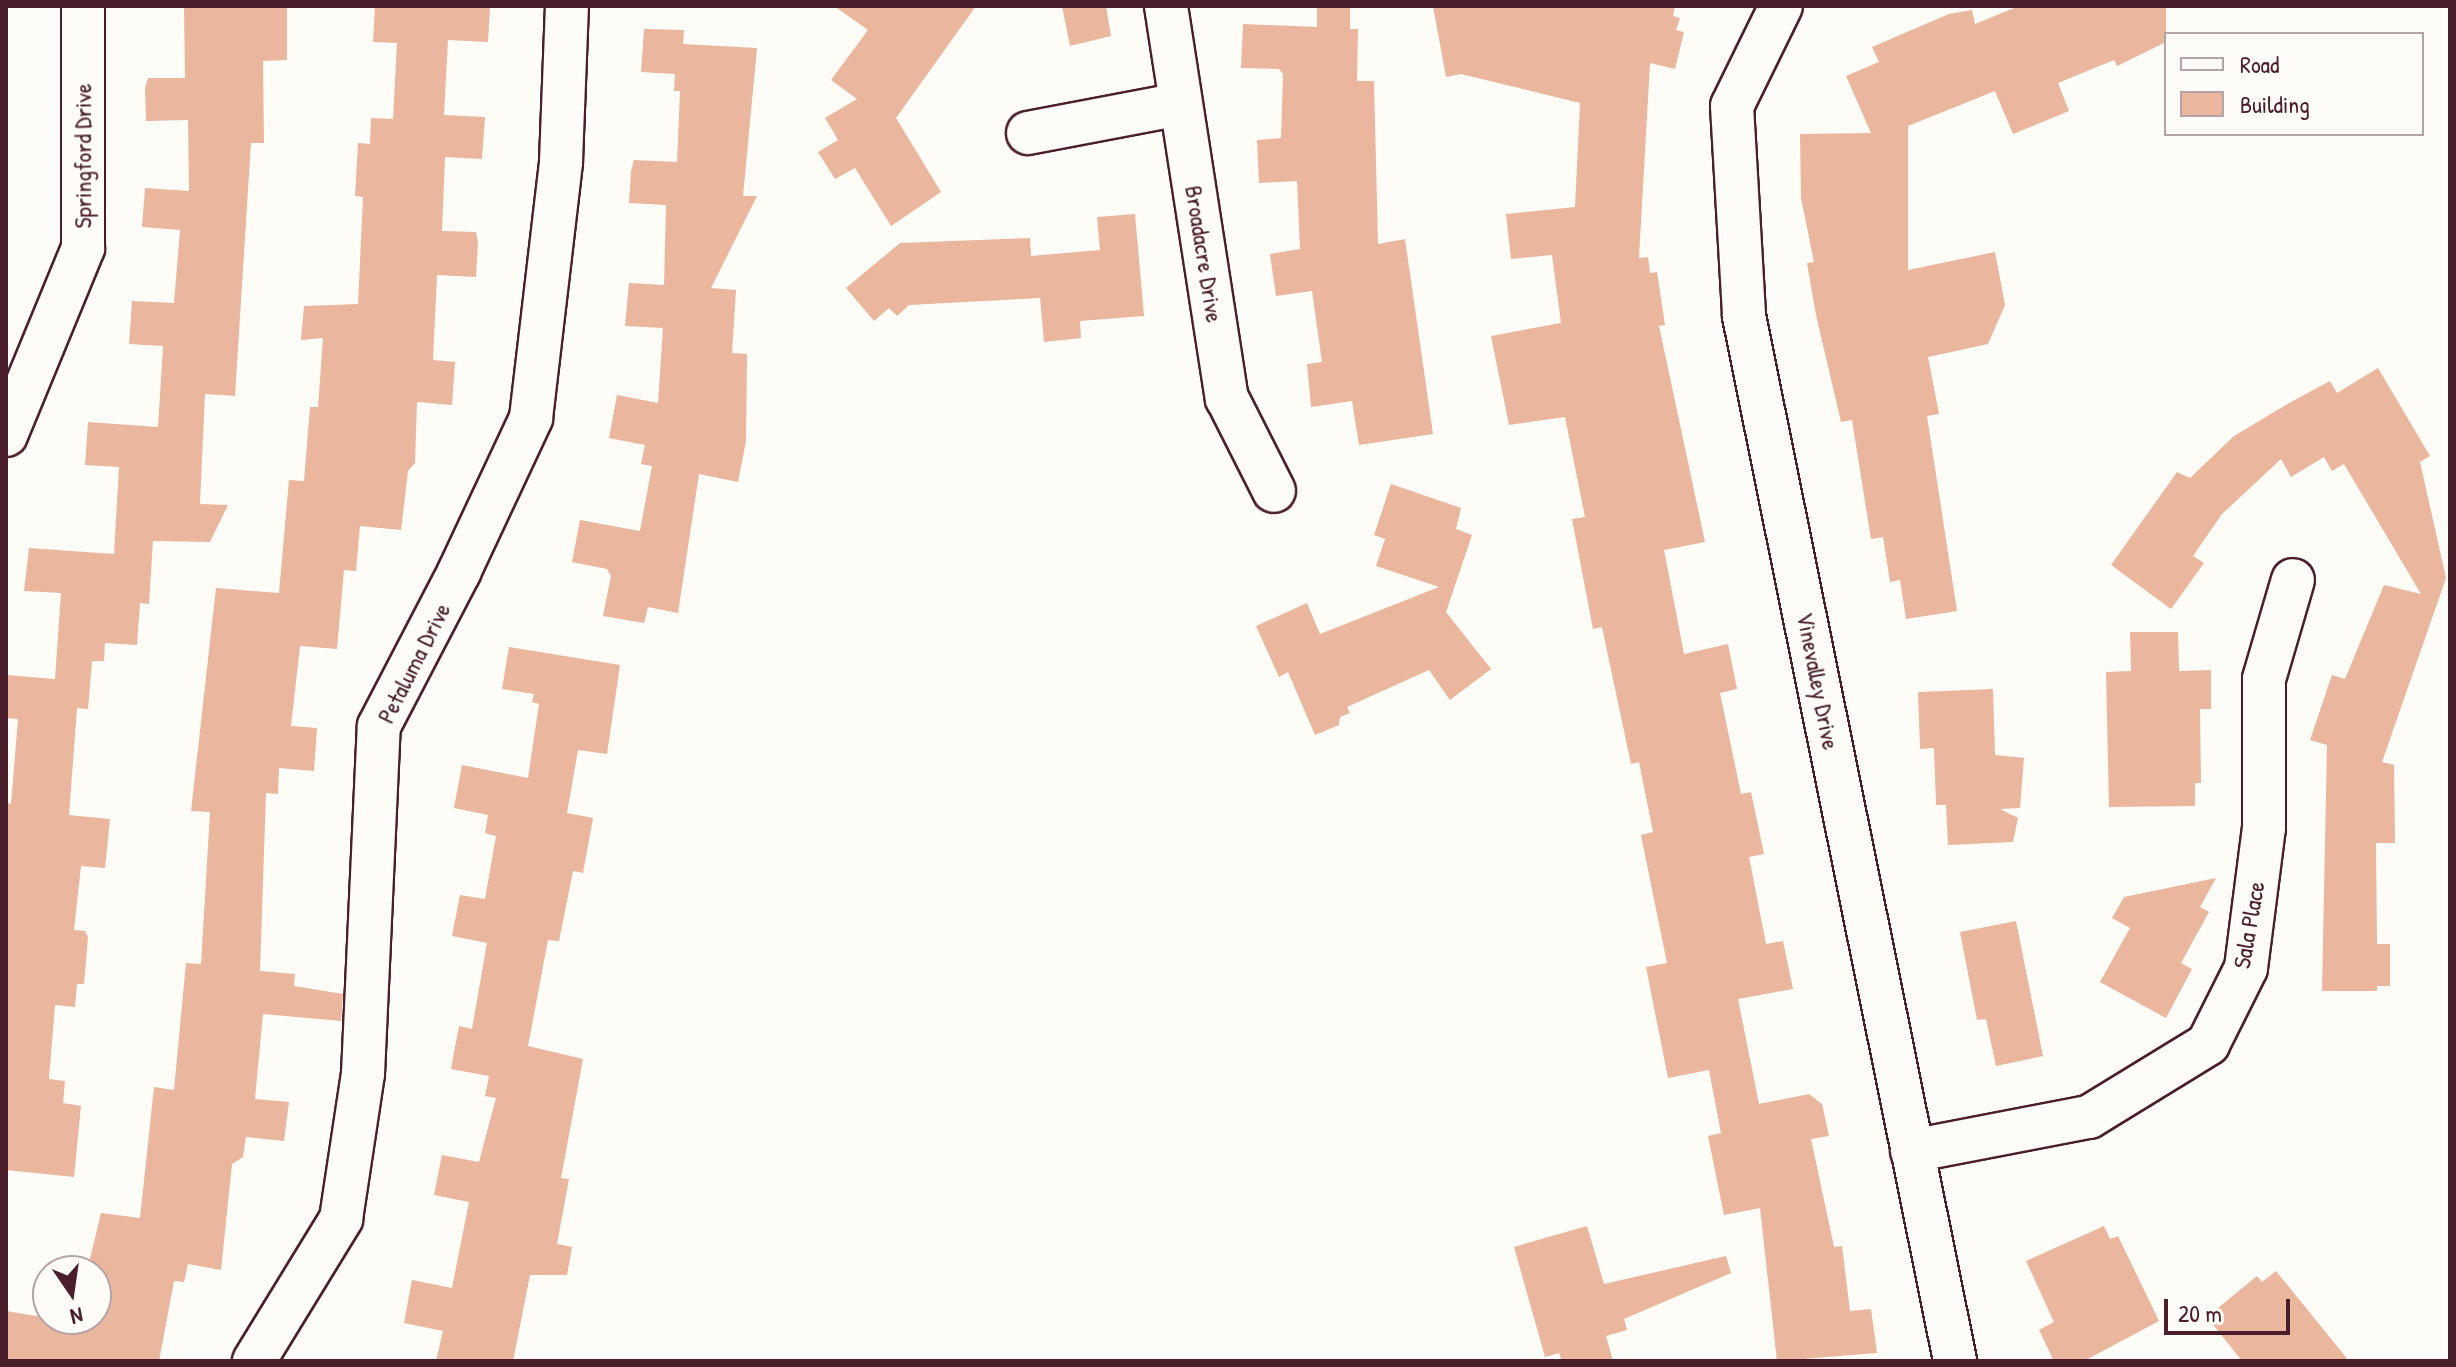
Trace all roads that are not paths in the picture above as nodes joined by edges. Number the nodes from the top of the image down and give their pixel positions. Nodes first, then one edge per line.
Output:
1 (83, 6) edge
2 (567, 6) edge
3 (1166, 6) edge
4 (1781, 6) edge
5 (1180, 104) junction
6 (1028, 133) dead end
7 (6, 435) edge
8 (1274, 491) dead end
9 (2293, 580) dead end
10 (1912, 1151) junction
11 (254, 1361) edge
12 (1955, 1361) edge

1 - 7 street, Springford Drive
2 - 11 street, Petaluma Drive
3 - 5 street, Broadacre Drive
4 - 10 street, Vinevalley Drive
5 - 6 street
5 - 8 street, Broadacre Drive
9 - 10 street, Sala Place
10 - 12 street, Vinevalley Drive

